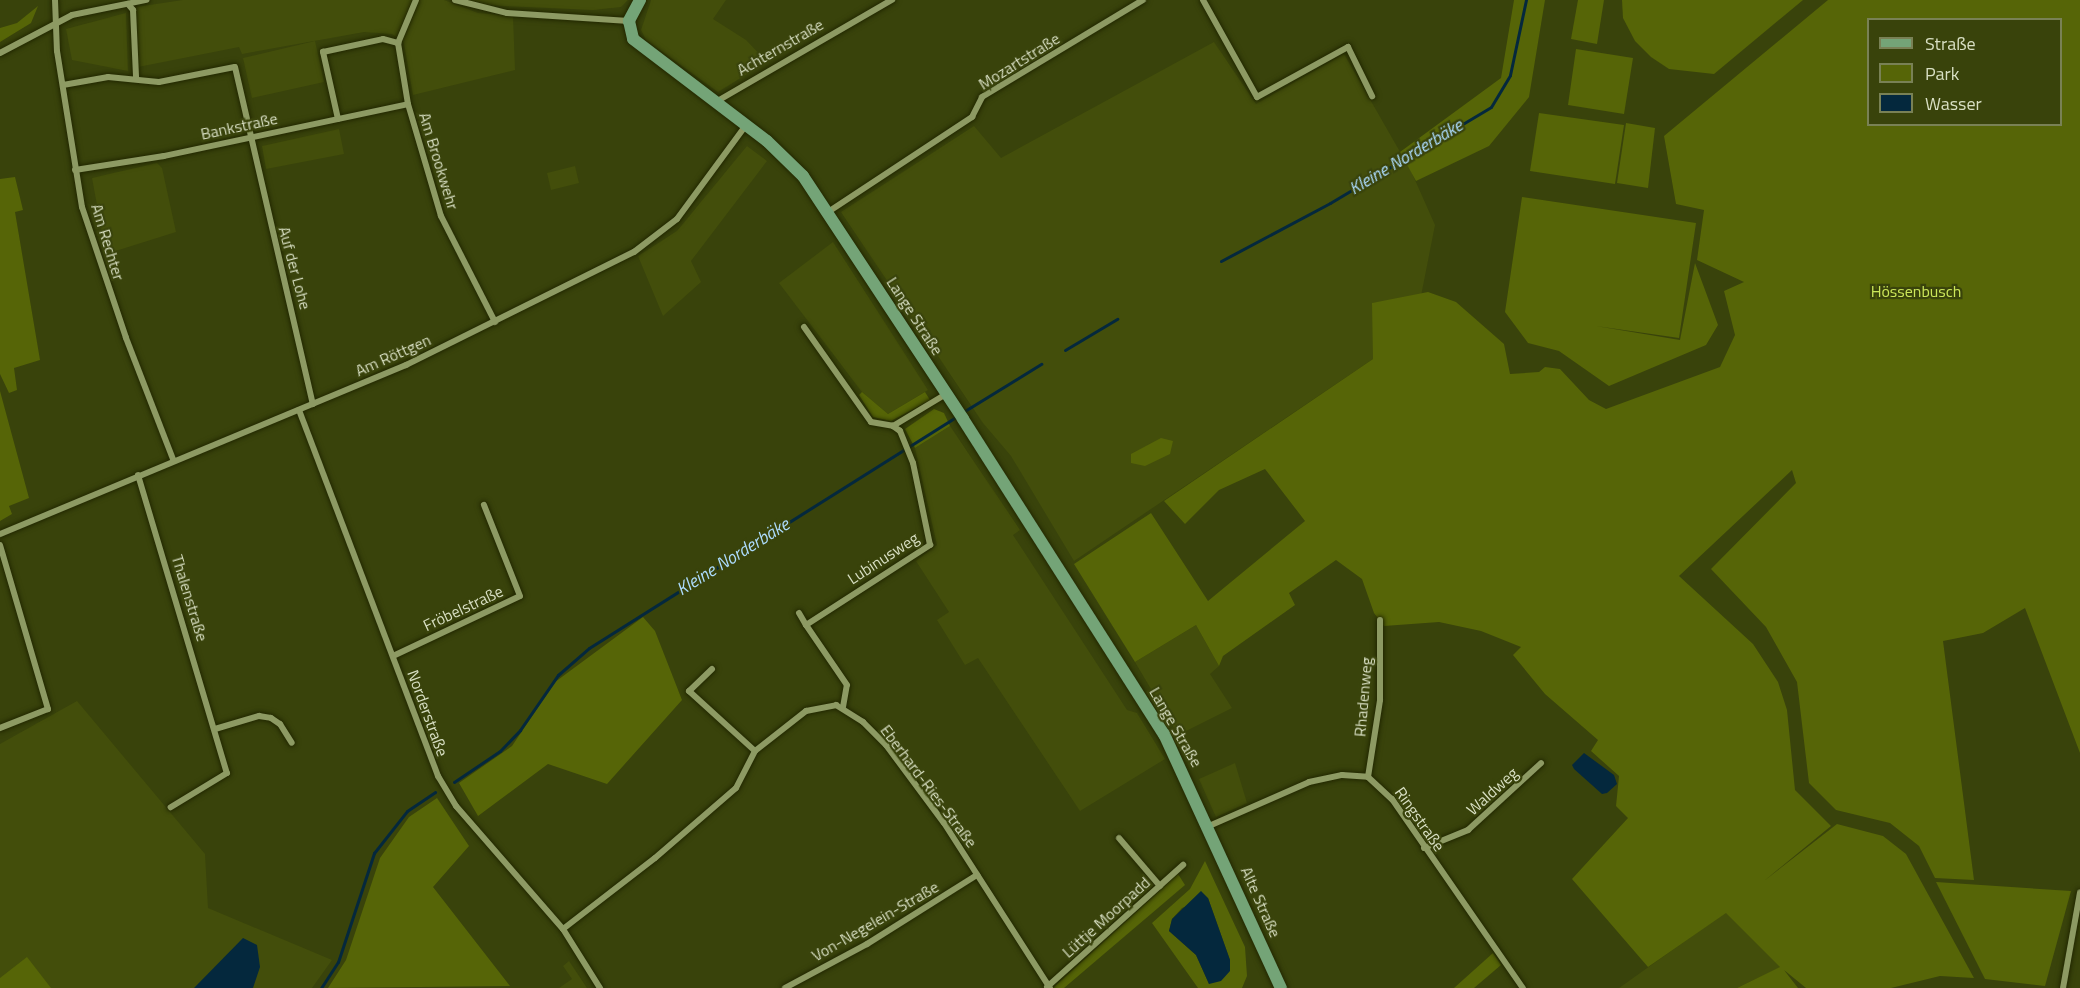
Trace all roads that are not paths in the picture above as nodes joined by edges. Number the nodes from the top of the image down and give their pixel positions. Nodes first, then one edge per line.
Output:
1 (55, 0) edge
2 (146, 0) edge
3 (416, 0) edge
4 (455, 0) edge
5 (640, 0) edge
6 (892, 0) edge
7 (1143, 0) edge
8 (1203, 0) edge
9 (128, 4) junction
10 (629, 21) junction
11 (55, 24) junction
12 (398, 43) junction
13 (0, 53) edge
14 (136, 77) junction
15 (63, 85) junction
16 (1372, 96) dead end
17 (714, 103) junction
18 (408, 104) junction
19 (338, 119) junction
20 (746, 125) junction
21 (250, 138) junction
22 (75, 170) junction
23 (828, 212) junction
24 (495, 322) junction
25 (804, 327) dead end
26 (948, 397) junction
27 (313, 404) junction
28 (299, 410) junction
29 (892, 426) junction
30 (173, 459) junction
31 (138, 474) junction
32 (484, 505) dead end
33 (0, 534) edge
34 (0, 545) edge
35 (799, 613) dead end
36 (1380, 620) dead end
37 (806, 625) junction
38 (393, 656) junction
39 (712, 669) dead end
40 (843, 707) junction
41 (0, 728) edge
42 (215, 729) junction
43 (292, 743) dead end
44 (755, 751) junction
45 (1541, 763) dead end
46 (1368, 777) junction
47 (171, 807) dead end
48 (1210, 828) junction
49 (1119, 838) dead end
50 (1424, 848) junction
51 (1183, 865) dead end
52 (977, 875) junction
53 (1160, 886) junction
54 (2080, 893) edge
55 (563, 929) junction
56 (1048, 987) edge
57 (600, 988) edge
58 (785, 988) edge
59 (1281, 988) edge
60 (1523, 988) edge
61 (2063, 988) edge

1 - 11 street, Am Rechter
2 - 9 street
3 - 12 street
4 - 10 street
5 - 10 street
6 - 17 street, Achternstraße
7 - 23 street, Mozartstraße
8 - 16 street
9 - 11 street
9 - 14 street
10 - 17 street, Lange Straße
11 - 13 street
11 - 15 street, Am Rechter
12 - 18 street, Am Brookwehr
12 - 19 street
14 - 15 street
14 - 21 street, Auf der Lohe
15 - 22 street, Am Rechter
17 - 20 street, Lange Straße
18 - 19 street, Bankstraße
18 - 24 street, Am Brookwehr
19 - 21 street, Bankstraße
20 - 23 street, Lange Straße
20 - 24 street, Am Röttgen
21 - 22 street, Bankstraße
21 - 27 street, Auf der Lohe
22 - 30 street, Am Rechter
23 - 26 street, Lange Straße
24 - 27 street, Am Röttgen
25 - 29 street
26 - 29 street
26 - 48 street, Lange Straße
27 - 28 street, Am Röttgen
28 - 30 street, Am Röttgen
28 - 38 street, Norderstraße
29 - 37 street, Lubinusweg
30 - 31 street, Am Röttgen
31 - 33 street, Am Röttgen
31 - 42 street, Thalenstraße
32 - 38 street, Fröbelstraße
34 - 41 street
35 - 37 street
36 - 46 street, Rhadenweg
37 - 40 street
38 - 55 street, Norderstraße
39 - 44 street
40 - 44 street
40 - 52 street, Eberhard-Ries-Straße
42 - 43 street
42 - 47 street, Thalenstraße
44 - 55 street
45 - 50 street, Waldweg
46 - 48 street
46 - 50 street, Ringstraße
48 - 59 street, Alte Straße
49 - 53 street
50 - 60 street, Ringstraße
51 - 53 street, Lüttje Moorpadd
52 - 56 street, Eberhard-Ries-Straße
52 - 58 street, Von-Negelein-Straße
53 - 56 street, Lüttje Moorpadd
54 - 61 street
55 - 57 street, Norderstraße

